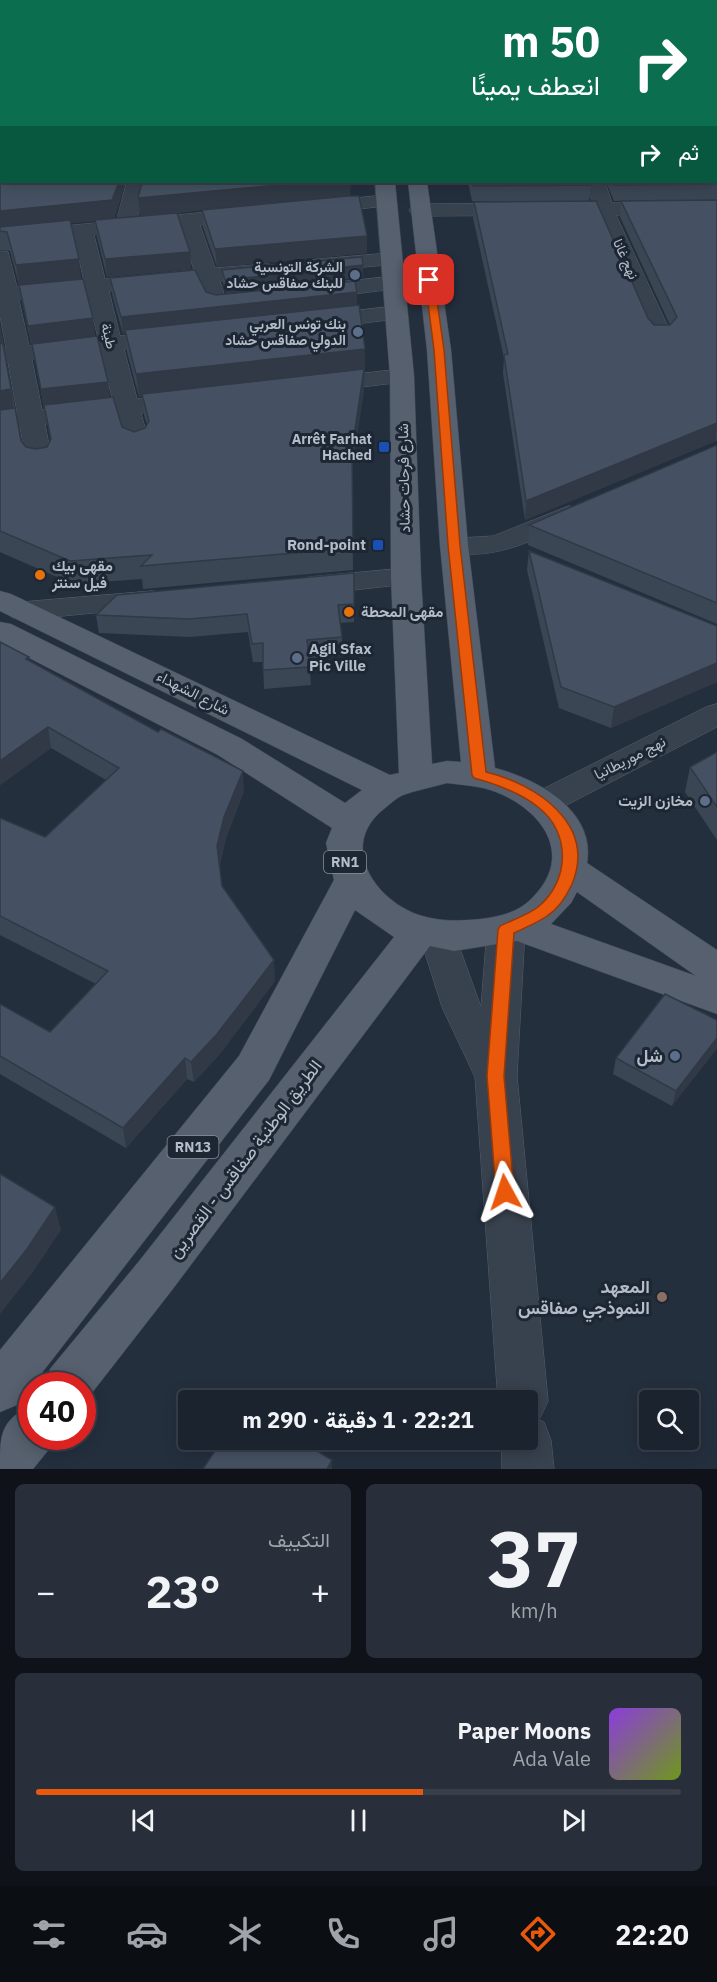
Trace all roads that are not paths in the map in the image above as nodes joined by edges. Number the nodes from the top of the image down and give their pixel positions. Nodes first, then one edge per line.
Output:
1 (136, 183) edge
2 (417, 183) edge
3 (596, 183) edge
4 (385, 191) edge
5 (717, 208) edge
6 (293, 210) edge
7 (419, 210) junction
8 (604, 210) junction
9 (270, 212) edge
10 (188, 219) junction
11 (125, 225) junction
12 (82, 229) junction
13 (0, 238) edge
14 (0, 257) edge
15 (392, 271) junction
16 (206, 276) junction
17 (96, 286) junction
18 (287, 294) edge
19 (3, 295) edge
20 (222, 305) edge
21 (396, 313) junction
22 (292, 325) edge
23 (660, 335) edge
24 (189, 336) edge
25 (110, 343) junction
26 (10, 355) edge
27 (402, 376) junction
28 (301, 387) edge
29 (208, 397) edge
30 (127, 408) junction
31 (31, 418) junction
32 (0, 422) edge
33 (136, 443) edge
34 (39, 461) edge
35 (593, 503) edge
36 (454, 545) junction
37 (497, 545) junction
38 (530, 558) edge
39 (406, 577) junction
40 (278, 589) edge
41 (185, 597) edge
42 (7, 614) edge
43 (717, 714) edge
44 (479, 775) junction
45 (401, 782) junction
46 (543, 803) junction
47 (349, 822) junction
48 (570, 869) junction
49 (351, 882) junction
50 (511, 928) junction
51 (429, 932) junction
52 (717, 970) edge
53 (717, 999) edge
54 (496, 1076) junction
55 (78, 1372) edge
56 (0, 1388) edge
57 (522, 1390) edge
58 (18, 1447) edge
59 (527, 1450) edge
60 (0, 1469) edge
61 (528, 1469) edge

1 - 11 street
2 - 7 main road
3 - 8 street, نهج غانا
4 - 6 street
4 - 15 main road, شارع فرحات حشاد
5 - 8 street
7 - 8 street
7 - 36 main road
8 - 23 street, نهج غانا
9 - 10 street
10 - 11 street
10 - 16 street
11 - 12 street
12 - 13 street
12 - 17 street, طينة
14 - 19 street
15 - 16 street
15 - 18 street
15 - 21 main road, شارع فرحات حشاد
16 - 17 street
16 - 20 street
17 - 19 street
17 - 25 street, طينة
19 - 26 street
21 - 22 street
21 - 27 main road, شارع فرحات حشاد
24 - 25 street
25 - 26 street
25 - 30 street, طينة
26 - 31 street
27 - 28 street
27 - 39 main road, شارع فرحات حشاد
29 - 30 street
30 - 31 street
30 - 33 street, طينة
31 - 32 street
31 - 34 street
35 - 37 street
36 - 37 street
36 - 44 main road
37 - 38 street
39 - 40 street
39 - 45 main road, شارع فرحات حشاد
41 - 42 street
42 - 45 main road, شارع الشهداء
42 - 47 main road, شارع الشهداء
43 - 46 street, نهج موريطانيا
44 - 45 main road, RN1
44 - 46 main road, RN1
45 - 47 main road, RN1
46 - 48 main road, RN1
47 - 49 main road, RN1
48 - 50 main road, RN1
48 - 52 main road
49 - 51 main road, RN1
49 - 56 main road, RN13
50 - 51 main road, RN1
50 - 53 main road, RN1
50 - 54 street
51 - 54 street
51 - 55 main road, الطريق الوطنية صفاقس - القصرين / RN13
54 - 57 street
58 - 60 main road
59 - 61 street

